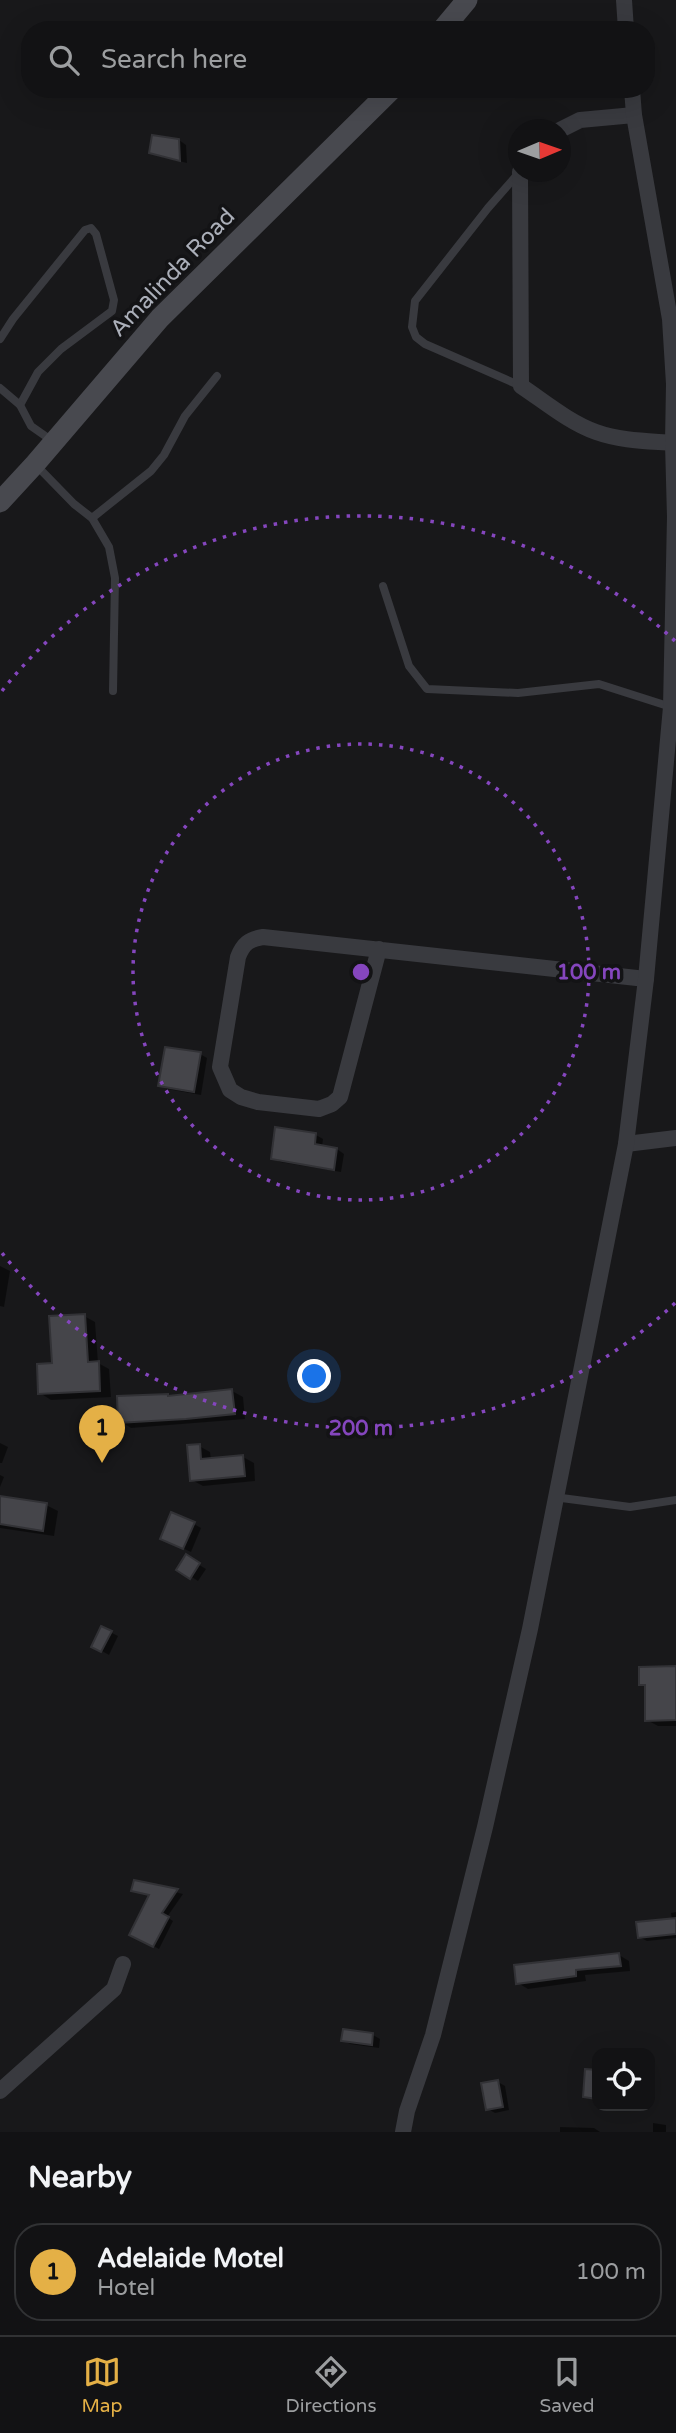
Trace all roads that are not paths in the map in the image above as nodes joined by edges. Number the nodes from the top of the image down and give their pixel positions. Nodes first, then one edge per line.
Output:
1 (467, 0) edge
2 (624, 0) edge
3 (450, 21) edge
4 (625, 21) edge
5 (383, 98) edge
6 (633, 98) edge
7 (634, 115) junction
8 (571, 124) edge
9 (511, 182) edge
10 (520, 182) edge
11 (0, 340) edge
12 (218, 376) dead end
13 (675, 384) edge
14 (521, 386) junction
15 (0, 387) edge
16 (20, 405) junction
17 (54, 442) junction
18 (673, 443) junction
19 (35, 464) junction
20 (0, 502) edge
21 (676, 517) edge
22 (92, 518) junction
23 (383, 586) dead end
24 (113, 691) dead end
25 (674, 707) edge
26 (379, 949) junction
27 (646, 979) junction
28 (676, 1138) edge
29 (626, 1143) junction
30 (554, 1497) junction
31 (676, 1500) edge
32 (123, 1964) dead end
33 (0, 2091) edge
34 (403, 2132) edge

1 - 3 street
2 - 4 street
5 - 17 street, Amalinda Road
6 - 7 street
7 - 8 street
7 - 13 street
9 - 14 lane
10 - 14 street
11 - 16 lane
12 - 22 lane
13 - 18 street
14 - 18 street
15 - 16 lane
16 - 17 lane
17 - 19 street, Amalinda Road
18 - 21 street
19 - 20 street, Amalinda Road
19 - 22 lane
21 - 25 street
22 - 24 lane
23 - 25 lane
25 - 27 street
26 - 26 street
26 - 27 street
27 - 29 street
28 - 29 street
29 - 30 street
30 - 31 lane
30 - 34 street
32 - 33 street

